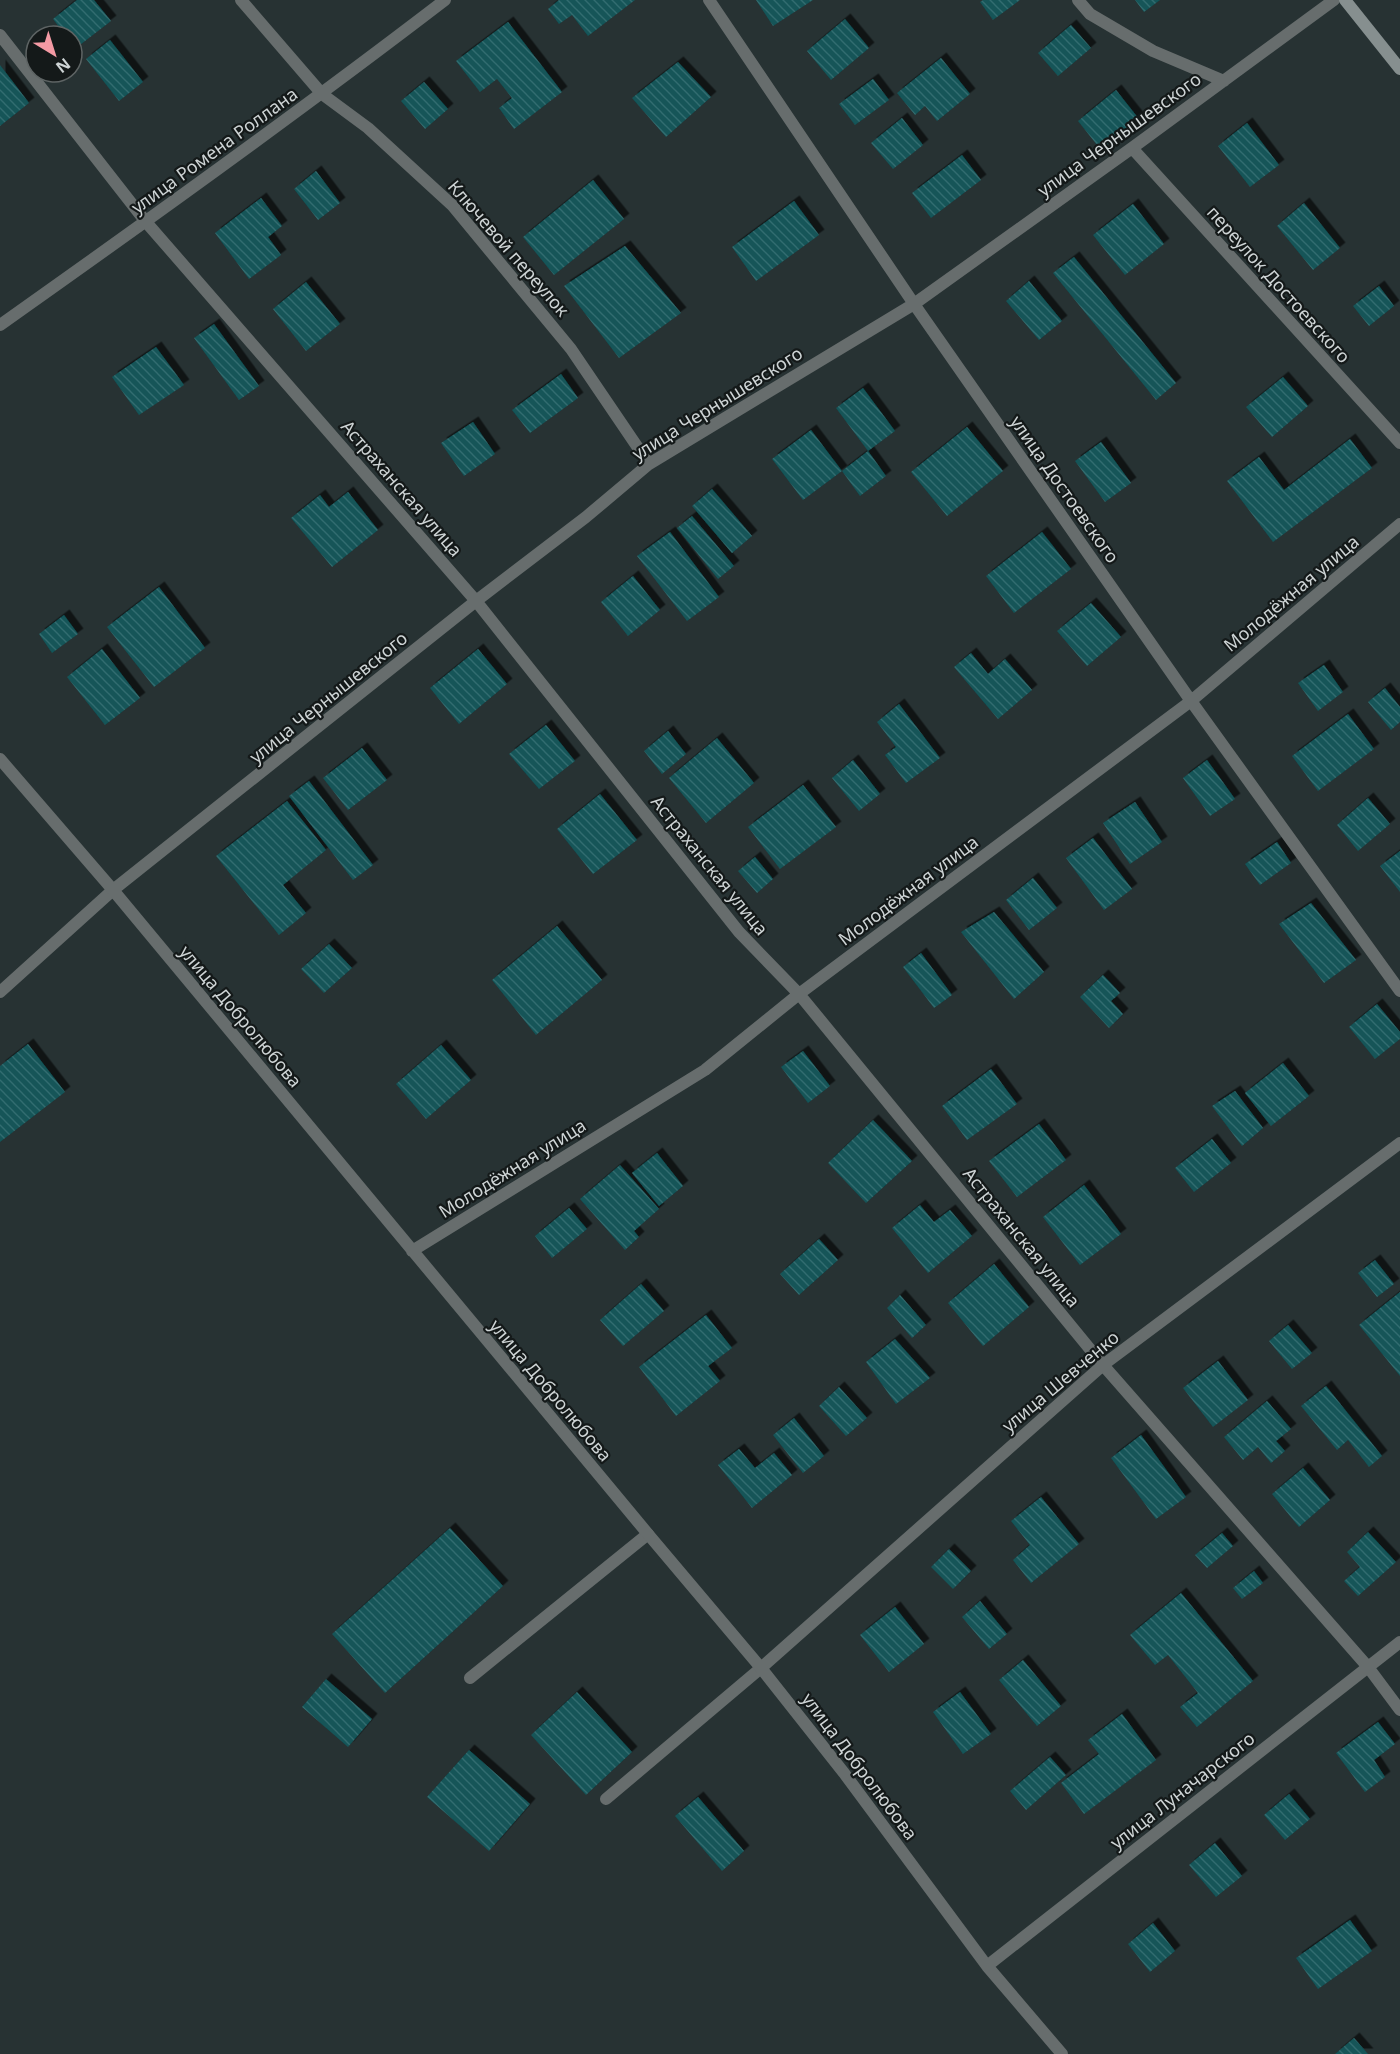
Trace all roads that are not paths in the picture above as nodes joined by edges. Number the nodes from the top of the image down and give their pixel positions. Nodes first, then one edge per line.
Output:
1 (241, 0) edge
2 (445, 0) edge
3 (709, 0) edge
4 (1078, 0) edge
5 (1334, 0) edge
6 (1345, 0) edge
7 (0, 35) edge
8 (1400, 69) edge
9 (1224, 81) junction
10 (322, 94) junction
11 (1132, 148) junction
12 (146, 222) junction
13 (914, 304) junction
14 (0, 325) edge
15 (1400, 443) edge
16 (649, 464) junction
17 (1400, 524) edge
18 (476, 601) junction
19 (1191, 700) junction
20 (0, 759) edge
21 (113, 890) junction
22 (1400, 991) edge
23 (0, 992) edge
24 (799, 994) junction
25 (1400, 1143) edge
26 (412, 1251) junction
27 (1103, 1365) junction
28 (648, 1534) junction
29 (1400, 1642) edge
30 (1368, 1667) junction
31 (761, 1668) junction
32 (470, 1678) dead end
33 (1400, 1710) edge
34 (606, 1799) dead end
35 (987, 1966) junction
36 (1062, 2054) edge

1 - 10 street, Ключевой переулок
2 - 10 street, улица Ромена Роллана
3 - 13 street, улица Достоевского
4 - 9 street
5 - 9 street, улица Чернышевского
6 - 8 main road
7 - 12 street, Астраханская улица
9 - 11 street, улица Чернышевского
10 - 12 street, улица Ромена Роллана
10 - 16 street, Ключевой переулок
11 - 13 street, улица Чернышевского
11 - 15 street, переулок Достоевского
12 - 14 street, улица Ромена Роллана
12 - 18 street, Астраханская улица
13 - 16 street, улица Чернышевского
13 - 19 street, улица Достоевского
16 - 18 street, улица Чернышевского
17 - 19 street, Молодёжная улица
18 - 21 street, улица Чернышевского
18 - 24 street, Астраханская улица
19 - 22 street, улица Достоевского
19 - 24 street, Молодёжная улица
20 - 21 street, улица Добролюбова
21 - 23 street, улица Чернышевского
21 - 26 street, улица Добролюбова
24 - 26 street, Молодёжная улица
24 - 27 street, Астраханская улица
25 - 27 street, улица Шевченко
26 - 28 street, улица Добролюбова
27 - 30 street, Астраханская улица
27 - 31 street, улица Шевченко
28 - 31 street, улица Добролюбова
28 - 32 street
29 - 30 street, улица Луначарского
30 - 33 street, Астраханская улица
30 - 35 street, улица Луначарского
31 - 34 street, улица Шевченко
31 - 35 street, улица Добролюбова
35 - 36 street, улица Добролюбова

